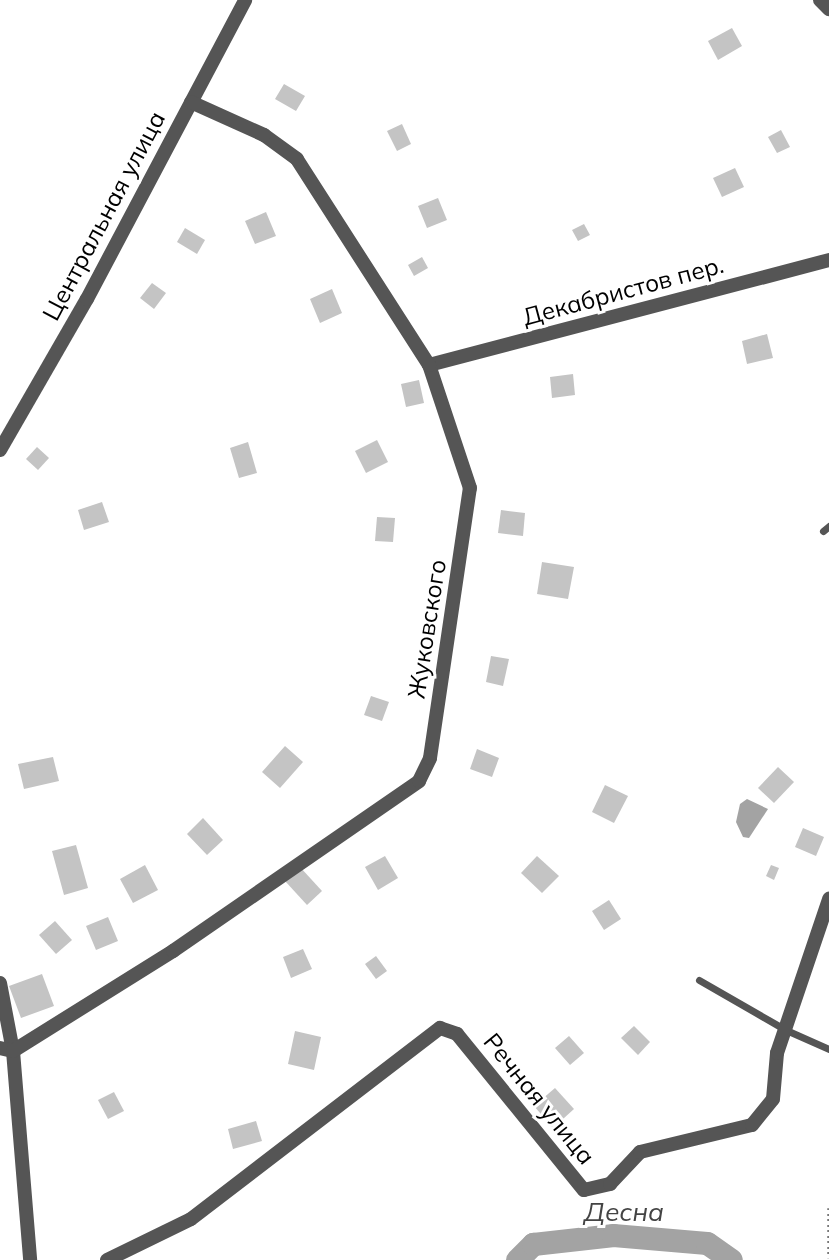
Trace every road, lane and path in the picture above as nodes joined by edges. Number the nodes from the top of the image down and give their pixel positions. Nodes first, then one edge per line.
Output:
1 (244, 0) edge
2 (820, 0) edge
3 (829, 9) edge
4 (191, 102) junction
5 (829, 260) edge
6 (429, 365) junction
7 (0, 450) edge
8 (829, 900) edge
9 (699, 980) dead end
10 (0, 983) edge
11 (786, 1030) junction
12 (7, 1049) edge
13 (829, 1049) edge
14 (829, 1208) edge
15 (829, 1258) edge
16 (30, 1260) edge
17 (107, 1260) edge

1 - 4 street, Центральная улица
2 - 3 street
4 - 6 street, Жуковского
4 - 7 street, Центральная улица
5 - 6 street, Декабристов пер.
6 - 12 street, Жуковского
8 - 11 street, Речная улица
9 - 11 lane
10 - 12 street
11 - 13 lane
11 - 17 street, Речная улица
12 - 16 street
14 - 15 path

